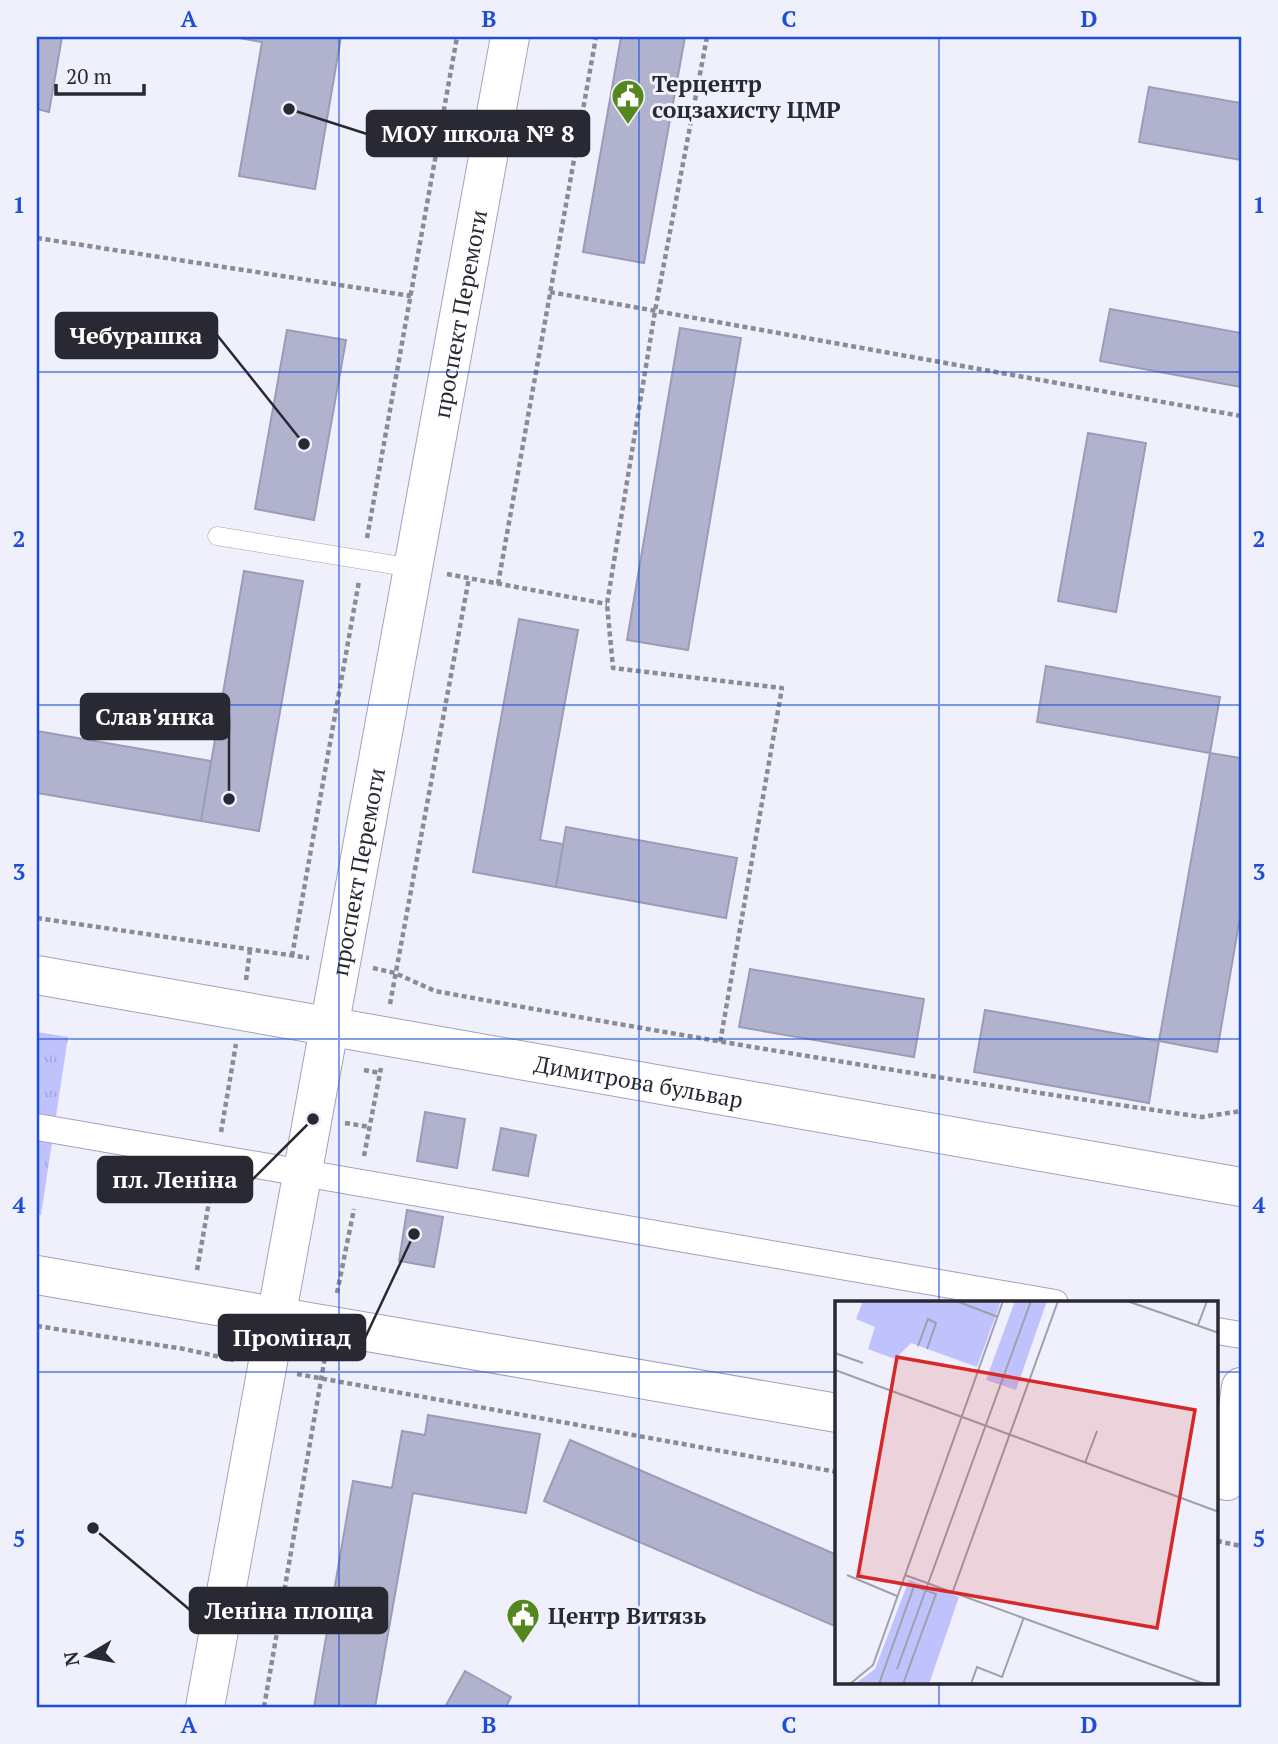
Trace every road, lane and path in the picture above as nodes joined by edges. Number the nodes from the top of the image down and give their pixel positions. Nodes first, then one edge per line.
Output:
1 (457, 37) edge
2 (510, 37) edge
3 (596, 37) edge
4 (707, 37) edge
5 (37, 238) edge
6 (550, 292) junction
7 (411, 296) junction
8 (654, 311) junction
9 (1241, 416) edge
10 (217, 536) dead end
11 (363, 560) junction
12 (413, 568) junction
13 (470, 578) junction
14 (498, 584) junction
15 (607, 604) junction
16 (37, 918) edge
17 (292, 956) junction
18 (342, 961) junction
19 (395, 974) junction
20 (37, 975) edge
21 (330, 1025) junction
22 (386, 1037) junction
23 (720, 1043) junction
24 (1241, 1111) edge
25 (37, 1127) edge
26 (303, 1174) junction
27 (359, 1184) junction
28 (1241, 1187) edge
29 (37, 1275) edge
30 (1043, 1301) edge
31 (277, 1316) junction
32 (331, 1325) junction
33 (37, 1326) edge
34 (1218, 1331) edge
35 (1241, 1335) edge
36 (267, 1368) junction
37 (321, 1378) junction
38 (1241, 1387) edge
39 (835, 1413) edge
40 (835, 1472) edge
41 (1228, 1481) edge
42 (1218, 1541) edge
43 (1241, 1546) edge
44 (205, 1707) edge
45 (264, 1707) edge

1 - 7 path
2 - 12 street, проспект Перемоги
3 - 6 path
4 - 8 path
5 - 7 path
6 - 8 path
6 - 14 path
7 - 11 path
8 - 9 path
8 - 15 path
10 - 11 lane
11 - 12 lane
11 - 17 path
12 - 13 path
12 - 18 street, проспект Перемоги
13 - 14 path
13 - 19 path
14 - 15 path
15 - 23 path
16 - 17 path
17 - 18 path
18 - 19 path
18 - 21 street, проспект Перемоги
19 - 22 path
19 - 23 path
20 - 21 street, Димитрова бульвар
21 - 22 street, Димитрова бульвар
21 - 26 street, проспект Перемоги
22 - 27 path
22 - 28 street, Димитрова бульвар
23 - 24 path
25 - 26 street
26 - 27 street
26 - 31 street, проспект Перемоги
27 - 30 street
27 - 32 path
29 - 31 street
31 - 32 street
31 - 36 street, проспект Перемоги
32 - 37 path
32 - 39 street
33 - 36 path
34 - 35 street
36 - 37 path
36 - 44 street, проспект Перемоги
37 - 40 path
37 - 45 path
38 - 41 street
42 - 43 path

